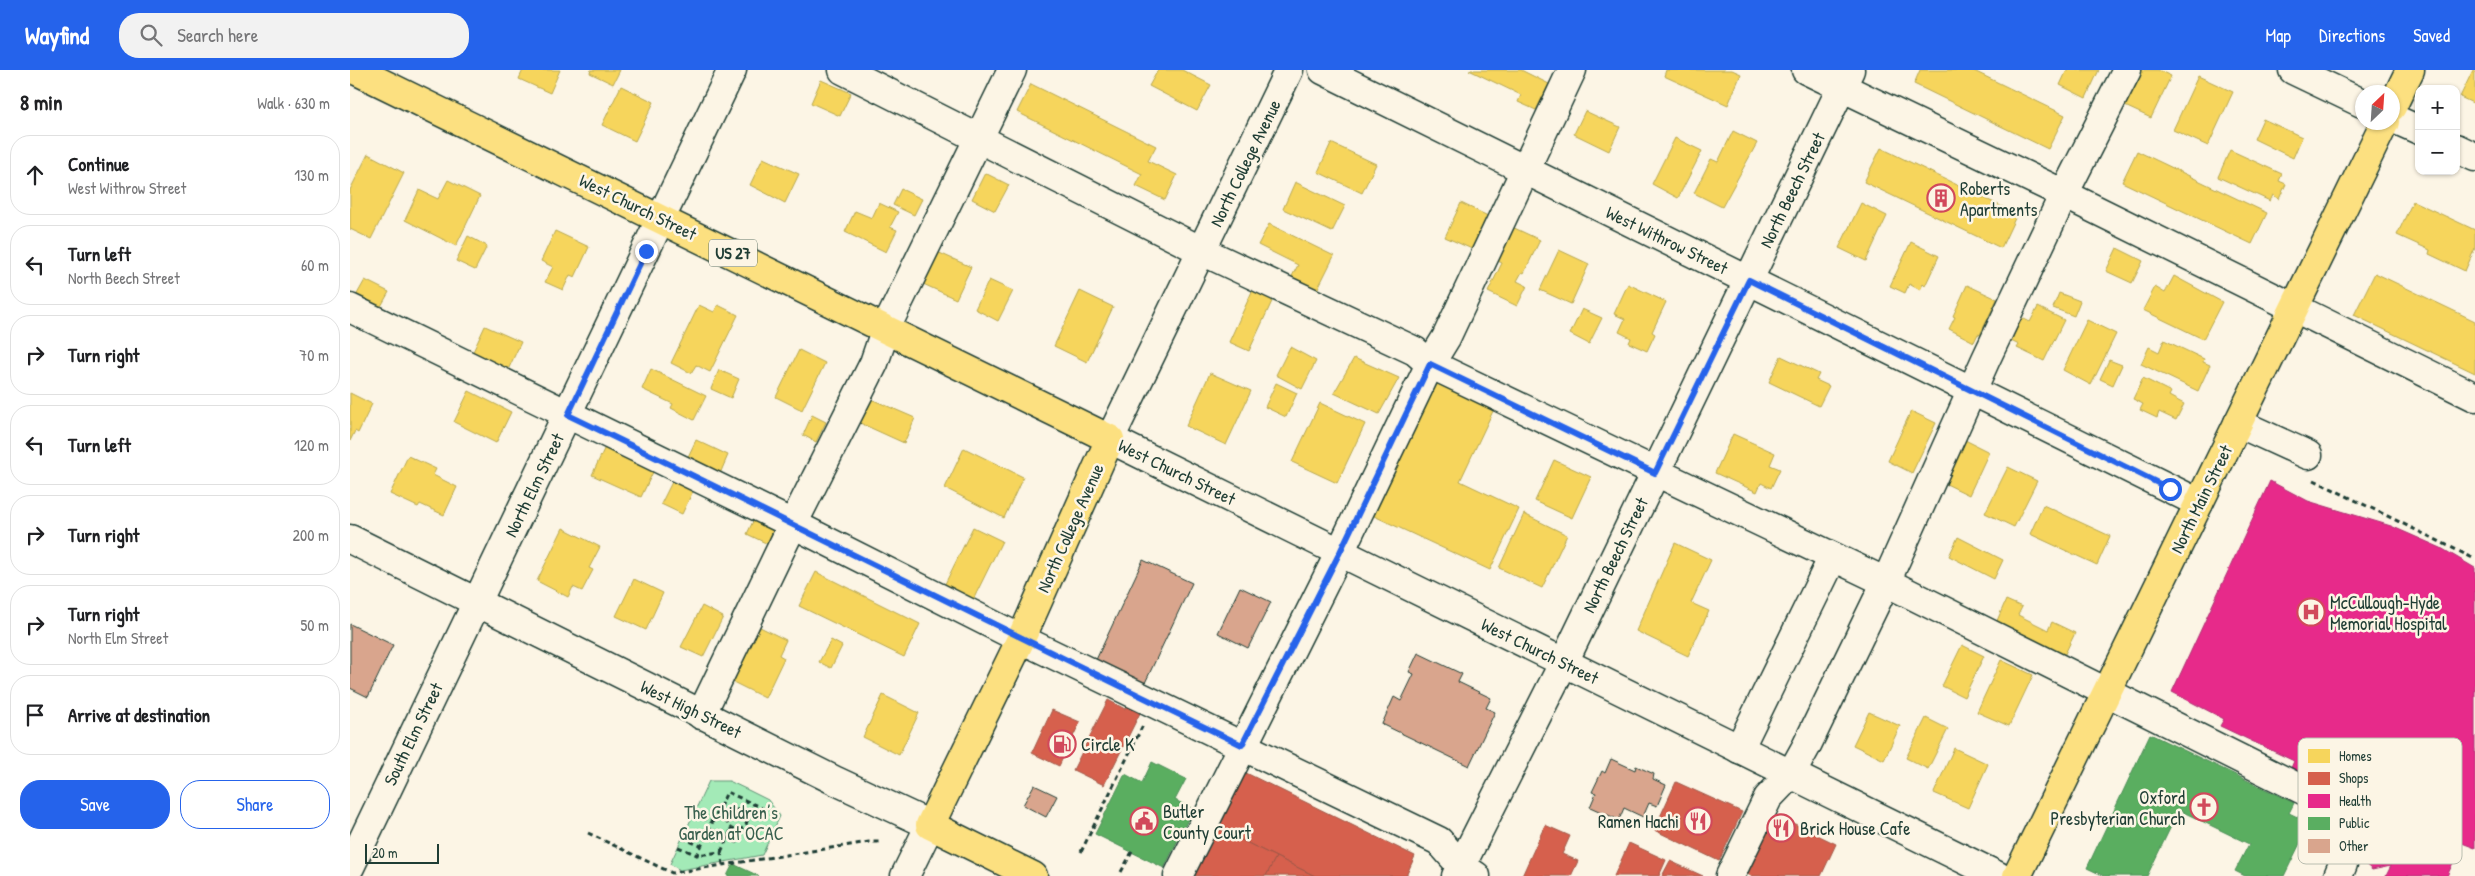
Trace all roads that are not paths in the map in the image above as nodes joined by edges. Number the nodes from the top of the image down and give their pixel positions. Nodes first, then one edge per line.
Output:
1 (355, 70) edge
2 (732, 70) edge
3 (843, 70) edge
4 (1012, 70) edge
5 (1289, 70) edge
6 (1323, 70) edge
7 (1572, 70) edge
8 (1806, 70) edge
9 (2127, 70) edge
10 (2293, 70) edge
11 (2410, 70) edge
12 (1846, 79) edge
13 (2400, 90) edge
14 (2355, 100) edge
15 (2400, 122) edge
16 (2415, 128) edge
17 (2381, 130) edge
18 (979, 137) junction
19 (2460, 150) edge
20 (2475, 157) edge
21 (1524, 169) junction
22 (2064, 194) junction
23 (663, 218) junction
24 (1202, 251) junction
25 (1749, 280) junction
26 (350, 308) edge
27 (2294, 308) junction
28 (886, 328) junction
29 (1430, 364) junction
30 (1971, 390) junction
31 (2475, 397) edge
32 (568, 415) junction
33 (2238, 423) junction
34 (1110, 439) junction
35 (2310, 467) road end
36 (1655, 473) junction
37 (2199, 503) junction
38 (793, 524) junction
39 (350, 539) edge
40 (1340, 552) junction
41 (1833, 557) junction
42 (1886, 582) junction
43 (477, 602) junction
44 (1021, 639) junction
45 (1564, 662) junction
46 (2107, 692) junction
47 (701, 715) junction
48 (1242, 745) junction
49 (1739, 749) junction
50 (1791, 774) junction
51 (2298, 788) edge
52 (930, 825) junction
53 (2343, 864) edge
54 (350, 867) edge
55 (1464, 873) edge
56 (906, 876) edge
57 (1033, 876) edge
58 (1178, 876) edge
59 (1730, 876) edge
60 (1998, 876) edge
61 (2017, 876) edge
62 (2338, 876) edge

1 - 23 main road, West Church Street / US 27
2 - 23 street, North Elm Street
3 - 18 street
4 - 18 street
5 - 24 street, North College Avenue
6 - 21 street, West Withrow Street
7 - 21 street
8 - 12 street
9 - 22 street
10 - 14 street
11 - 13 main road
12 - 22 street
12 - 25 street, North Beech Street
15 - 16 street
17 - 27 main road, North Main Street
18 - 24 street
18 - 28 street
19 - 20 street
21 - 25 street, West Withrow Street
21 - 29 street
22 - 27 street
22 - 30 street
23 - 28 main road, West Church Street / US 27
23 - 32 street, North Elm Street
24 - 29 street
24 - 34 street, North College Avenue
25 - 30 street, West Withrow Street
25 - 36 street, North Beech Street
26 - 32 street
27 - 31 street
27 - 33 main road, North Main Street
28 - 34 main road, West Church Street / US 27
28 - 38 street
29 - 36 street
29 - 40 street
30 - 37 street, West Withrow Street
30 - 42 street
32 - 38 street
32 - 43 street, North Elm Street
33 - 35 street
33 - 37 main road, North Main Street
34 - 40 street, West Church Street
34 - 44 main road, North College Avenue
36 - 41 street
36 - 45 street, North Beech Street
37 - 46 main road, North Main Street
38 - 44 street
38 - 47 street
39 - 43 street, West High Street
40 - 45 street, West Church Street
40 - 48 street
41 - 42 street
41 - 49 street
42 - 46 street
42 - 50 street
43 - 47 street, West High Street
43 - 54 street, South Elm Street
44 - 48 street
44 - 52 main road, North College Avenue
45 - 49 street, West Church Street
45 - 55 street, North Beech Street
46 - 51 street
46 - 61 main road, North Main Street
47 - 52 street, West High Street
48 - 55 street
48 - 58 street
49 - 50 street, West Church Street
50 - 59 street
50 - 60 street, West Church Street
52 - 56 street
52 - 57 main road, West High Street
53 - 62 street

